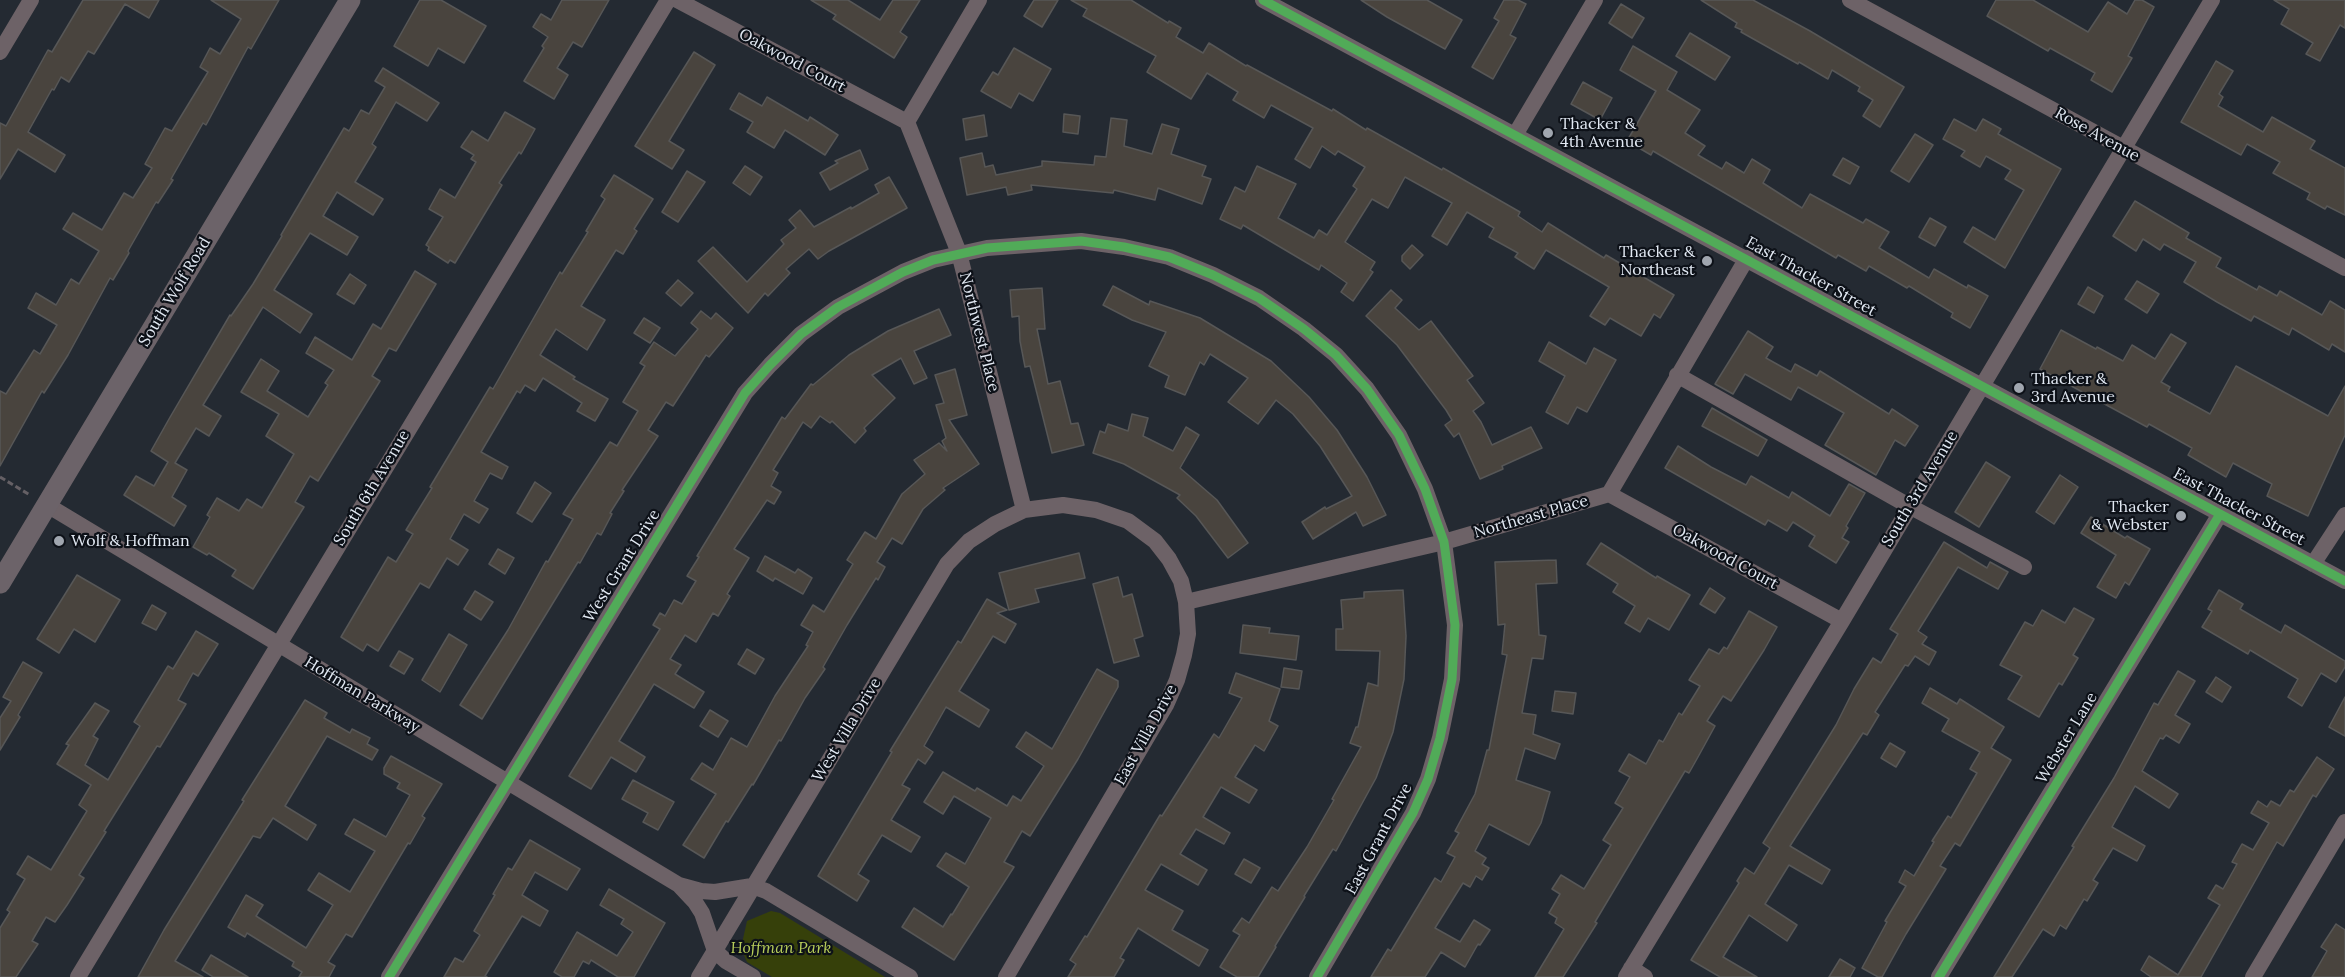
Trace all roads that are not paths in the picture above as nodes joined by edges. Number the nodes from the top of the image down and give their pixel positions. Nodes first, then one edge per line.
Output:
1 (31, 0) edge
2 (350, 0) edge
3 (668, 0) edge
4 (677, 0) edge
5 (1263, 0) edge
6 (1595, 0) edge
7 (1850, 0) edge
8 (2212, 0) edge
9 (974, 2) edge
10 (1282, 4) edge
11 (0, 52) edge
12 (907, 122) junction
13 (1515, 135) junction
14 (2123, 149) junction
15 (959, 253) junction
16 (1747, 258) junction
17 (2345, 268) edge
18 (1677, 375) junction
19 (1981, 387) junction
20 (1609, 494) junction
21 (47, 505) junction
22 (1909, 506) junction
23 (1024, 510) junction
24 (2220, 514) junction
25 (2345, 515) edge
26 (1444, 542) junction
27 (2313, 564) junction
28 (2024, 567) dead end
29 (2345, 581) edge
30 (0, 583) edge
31 (1186, 602) junction
32 (1842, 621) junction
33 (278, 644) junction
34 (506, 782) junction
35 (2345, 822) edge
36 (679, 885) junction
37 (752, 886) junction
38 (715, 951) junction
39 (1634, 974) edge
40 (78, 977) edge
41 (389, 977) edge
42 (699, 977) edge
43 (753, 977) edge
44 (910, 977) edge
45 (1006, 977) edge
46 (1317, 977) edge
47 (1939, 977) edge
48 (2253, 977) edge

1 - 11 street
2 - 21 main road, South Wolf Road
3 - 33 street, South 6th Avenue
4 - 12 street, Oakwood Court
5 - 10 street, East Thacker Street
6 - 13 street
7 - 14 street, Rose Avenue
8 - 14 street, South 3rd Avenue
9 - 12 street
10 - 13 street, East Thacker Street
12 - 15 street, Northwest Place
13 - 16 street, East Thacker Street
14 - 17 street, Rose Avenue
14 - 19 street, South 3rd Avenue
15 - 23 street, Northwest Place
15 - 26 street, East Grant Drive
15 - 34 street, West Grant Drive
16 - 18 street, Northeast Place
16 - 19 street, East Thacker Street
18 - 20 street, Northeast Place
18 - 22 street
19 - 22 street, South 3rd Avenue
19 - 24 street, East Thacker Street
20 - 26 street, Northeast Place
20 - 32 street, Oakwood Court
21 - 30 main road, South Wolf Road
21 - 33 street, Hoffman Parkway
22 - 28 street
22 - 32 street, South 3rd Avenue
23 - 31 street, East Villa Drive
23 - 37 street, West Villa Drive
24 - 27 street, East Thacker Street
24 - 47 street, Webster Lane
25 - 27 street
26 - 31 street, Northeast Place
26 - 46 street, East Grant Drive
27 - 29 street, East Thacker Street
31 - 45 street, East Villa Drive
32 - 39 street, South 3rd Avenue
33 - 34 street, Hoffman Parkway
33 - 40 street, South 6th Avenue
34 - 36 street, Hoffman Parkway
34 - 41 street, West Grant Drive
35 - 48 street
36 - 37 street, Hoffman Parkway
36 - 38 street, Hoffman Parkway
37 - 38 street, West Villa Drive
37 - 44 street
38 - 42 street, West Villa Drive
38 - 43 street

